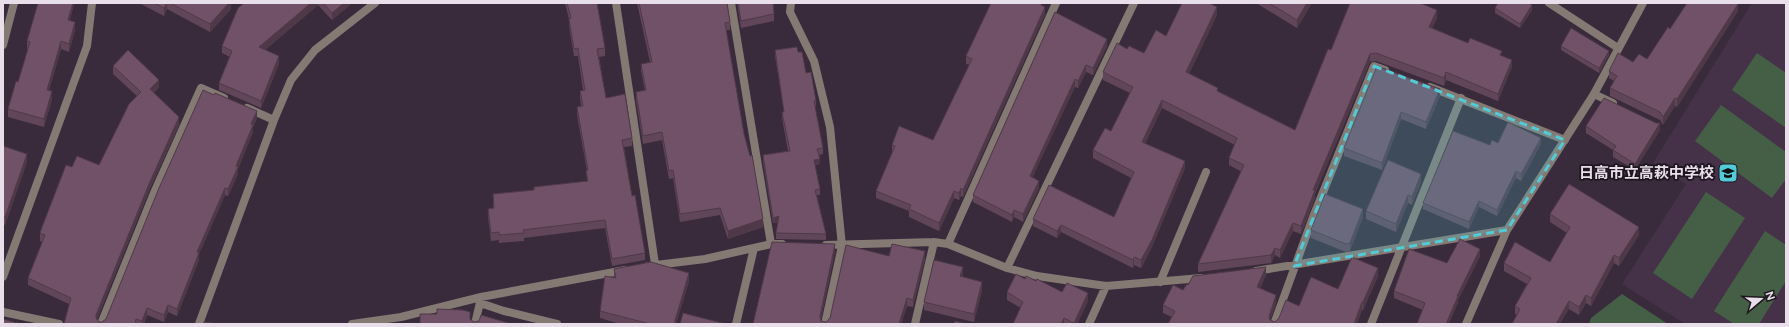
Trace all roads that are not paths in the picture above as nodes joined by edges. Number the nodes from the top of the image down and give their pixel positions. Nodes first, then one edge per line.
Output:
1 (14, 3) edge
2 (92, 3) edge
3 (375, 3) edge
4 (616, 3) edge
5 (731, 3) edge
6 (791, 3) edge
7 (1056, 3) edge
8 (1134, 3) edge
9 (1550, 3) edge
10 (1643, 3) edge
11 (3, 44) edge
12 (1618, 48) junction
13 (1396, 74) edge
14 (1425, 85) edge
15 (1594, 94) junction
16 (1461, 98) junction
17 (1622, 108) edge
18 (274, 120) junction
19 (1564, 140) junction
20 (1206, 172) dead end
21 (1507, 230) junction
22 (934, 242) junction
23 (771, 244) junction
24 (787, 244) edge
25 (948, 244) junction
26 (818, 245) edge
27 (842, 246) junction
28 (754, 248) junction
29 (1401, 248) junction
30 (655, 264) junction
31 (1294, 266) junction
32 (1006, 268) junction
33 (1247, 272) edge
34 (3, 277) edge
35 (1210, 277) edge
36 (1160, 282) junction
37 (1106, 286) junction
38 (480, 300) junction
39 (3, 312) edge
40 (202, 323) edge
41 (59, 324) edge
42 (101, 324) edge
43 (352, 324) edge
44 (475, 324) edge
45 (557, 324) edge
46 (736, 324) edge
47 (825, 324) edge
48 (914, 324) edge
49 (1089, 324) edge
50 (1274, 324) edge
51 (1371, 324) edge
52 (1466, 324) edge

1 - 11 street
2 - 34 street
3 - 18 street
4 - 30 street
5 - 23 street
6 - 27 street
7 - 25 street
8 - 32 street
9 - 12 street
10 - 12 street
12 - 15 street
13 - 31 street
14 - 16 street
15 - 17 street
15 - 19 street
16 - 19 street
16 - 29 street
18 - 40 street
18 - 42 street
19 - 21 street
20 - 36 street
21 - 29 street
21 - 52 street
22 - 25 street
22 - 27 street
22 - 48 street
23 - 24 street
23 - 28 street
25 - 32 street
26 - 27 street
27 - 47 street
28 - 30 street
28 - 46 street
29 - 31 street
29 - 51 street
30 - 38 street
31 - 33 street
31 - 50 street
32 - 37 street
35 - 36 street
36 - 37 street
37 - 49 street
38 - 43 street
38 - 44 street
38 - 45 street
39 - 41 street

